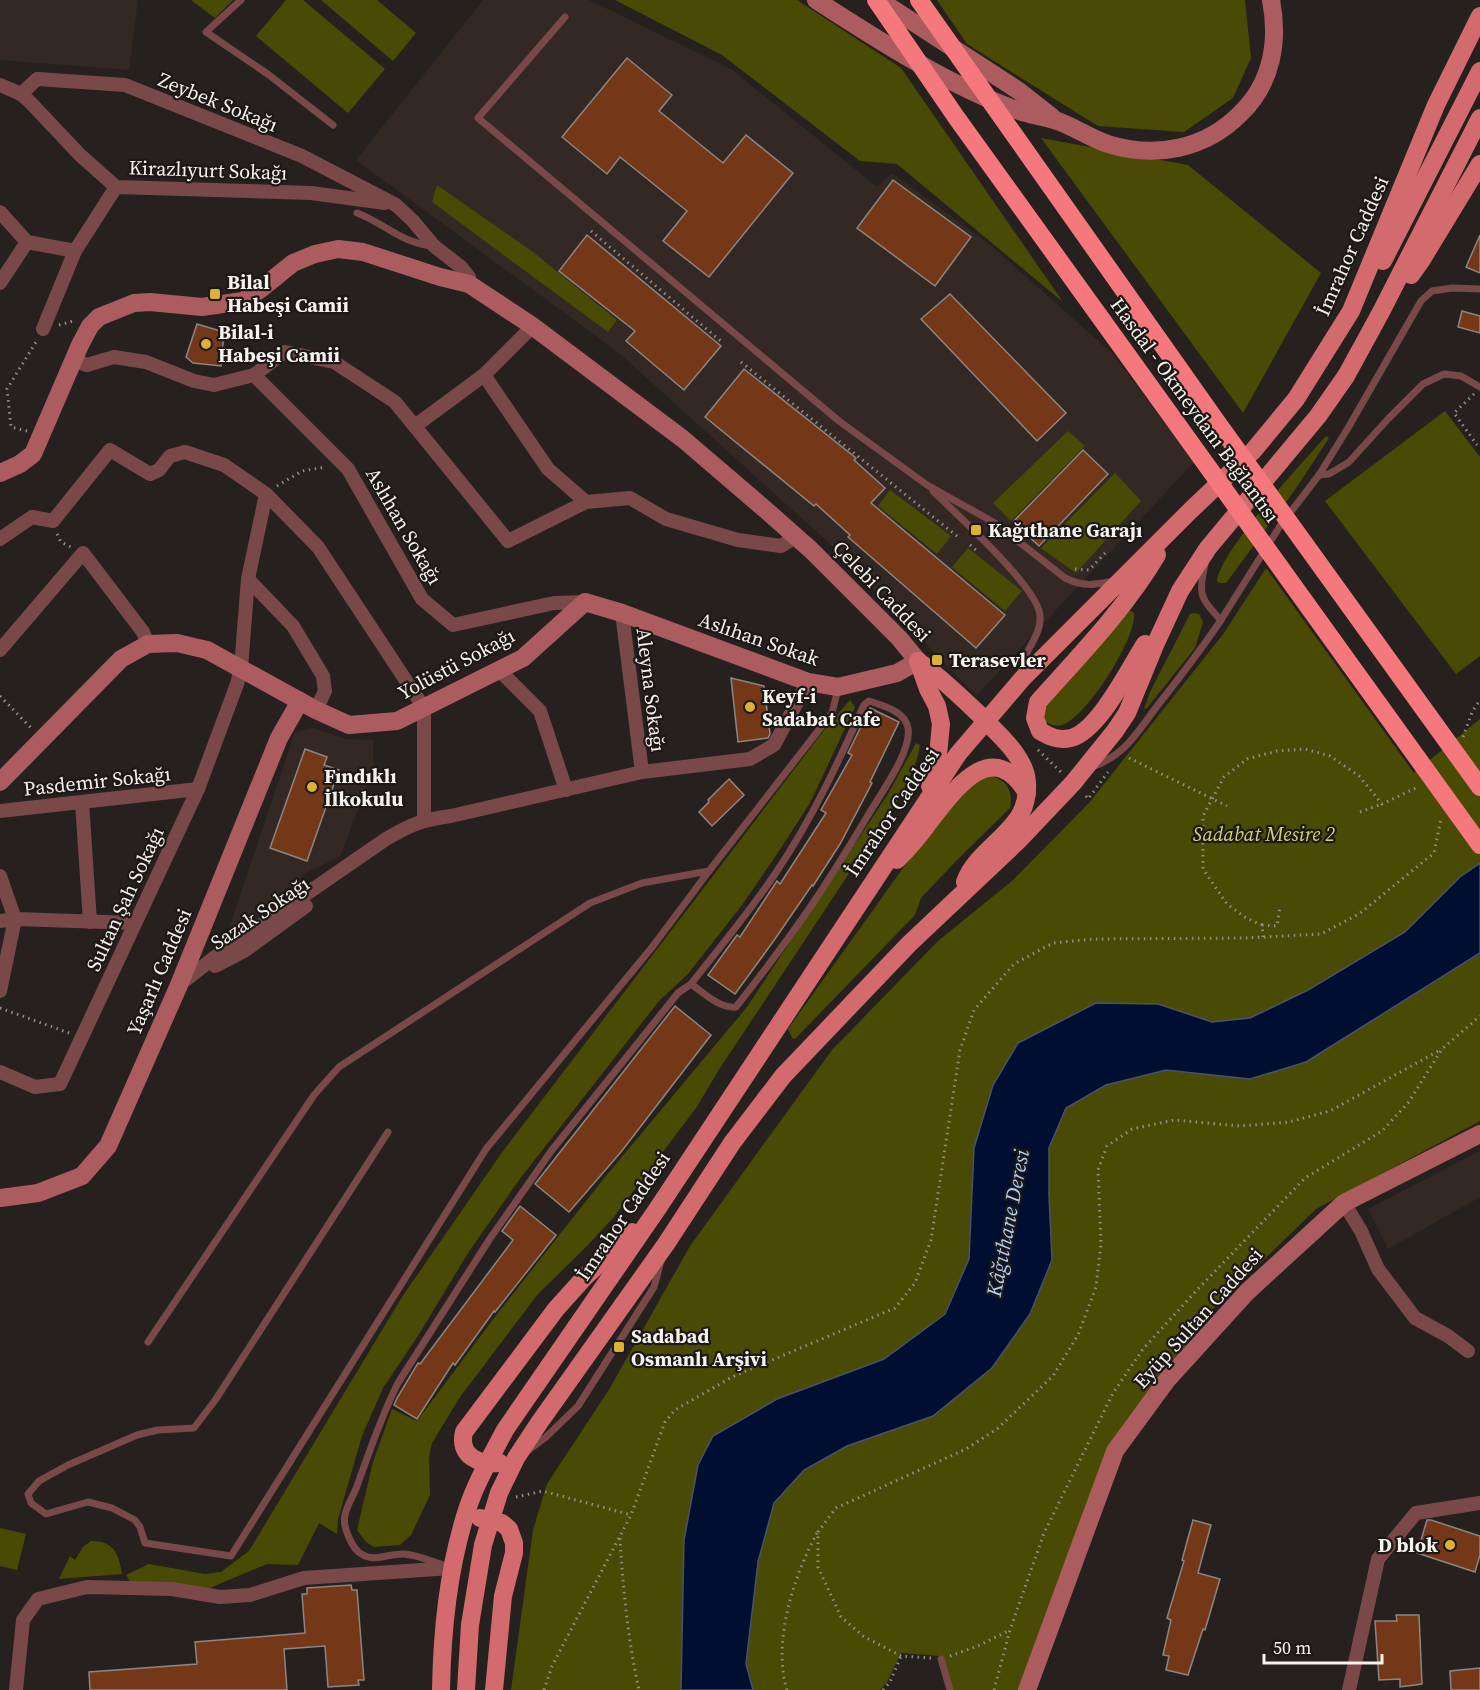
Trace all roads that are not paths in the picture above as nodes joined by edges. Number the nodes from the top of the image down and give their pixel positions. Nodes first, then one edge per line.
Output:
1 (241, 0) edge
2 (816, 0) edge
3 (876, 0) edge
4 (919, 0) edge
5 (1271, 0) edge
6 (1480, 16) edge
7 (565, 17) dead end
8 (1478, 76) edge
9 (0, 85) edge
10 (21, 94) junction
11 (1480, 118) edge
12 (1056, 120) junction
13 (333, 125) dead end
14 (1480, 164) edge
15 (116, 188) junction
16 (396, 205) junction
17 (0, 212) edge
18 (357, 213) dead end
19 (27, 242) junction
20 (434, 246) junction
21 (75, 251) junction
22 (0, 283) edge
23 (467, 289) junction
24 (1480, 289) edge
25 (1351, 310) junction
26 (1381, 312) junction
27 (43, 329) road end
28 (529, 329) junction
29 (81, 363) junction
30 (254, 375) junction
31 (484, 375) junction
32 (1480, 388) edge
33 (415, 426) junction
34 (0, 473) edge
35 (1318, 475) junction
36 (927, 485) junction
37 (0, 486) edge
38 (266, 494) junction
39 (586, 502) junction
40 (1168, 535) junction
41 (792, 538) junction
42 (0, 539) edge
43 (1208, 548) junction
44 (248, 579) junction
45 (1122, 580) junction
46 (1180, 591) junction
47 (585, 602) junction
48 (622, 613) junction
49 (1221, 620) junction
50 (148, 644) junction
51 (0, 650) edge
52 (918, 661) junction
53 (241, 668) junction
54 (499, 670) junction
55 (1022, 680) junction
56 (808, 682) junction
57 (838, 687) junction
58 (308, 705) junction
59 (424, 708) junction
60 (985, 721) junction
61 (1084, 770) junction
62 (642, 772) junction
63 (0, 782) edge
64 (1480, 787) edge
65 (198, 789) junction
66 (566, 790) junction
67 (1027, 793) junction
68 (928, 797) junction
69 (82, 802) junction
70 (0, 811) edge
71 (424, 820) junction
72 (1480, 845) edge
73 (709, 871) junction
74 (0, 876) edge
75 (869, 888) junction
76 (960, 895) junction
77 (15, 919) junction
78 (0, 921) edge
79 (90, 922) junction
80 (135, 923) junction
81 (691, 984) junction
82 (179, 985) junction
83 (0, 991) edge
84 (0, 1072) edge
85 (388, 1132) dead end
86 (1480, 1134) edge
87 (0, 1198) edge
88 (1344, 1203) junction
89 (658, 1208) junction
90 (148, 1342) dead end
91 (1468, 1351) dead end
92 (516, 1458) junction
93 (487, 1464) junction
94 (1480, 1503) edge
95 (464, 1521) junction
96 (490, 1521) junction
97 (452, 1568) junction
98 (941, 1659) road end
99 (16, 1690) edge
100 (441, 1690) edge
101 (466, 1690) edge
102 (494, 1690) edge
103 (950, 1690) edge
104 (1027, 1690) edge
105 (1349, 1690) edge

1 - 13 lane
2 - 12 main road
3 - 12 main road
3 - 72 highway, Hasdal - Okmeydanı Bağlantısı, bridge
4 - 64 highway, Hasdal - Okmeydanı Bağlantısı, bridge
5 - 12 main road
6 - 25 main road, İmrahor Caddesi
7 - 36 lane
8 - 25 main road
9 - 10 street
10 - 15 street, Kirazlıyurt Sokağı
10 - 16 street, Zeybek Sokağı
11 - 26 main road
14 - 26 main road
15 - 16 street, Kirazlıyurt Sokağı
15 - 21 street
16 - 20 street, Zeybek Sokağı
17 - 19 street
18 - 20 lane
19 - 21 street
19 - 22 street
20 - 23 street, Zeybek Sokağı
21 - 27 street
23 - 28 main road, Çelebi Caddesi
23 - 29 main road, Çelebi Caddesi
23 - 34 main road, Çelebi Caddesi
24 - 35 lane
25 - 40 main road, İmrahor Caddesi
26 - 43 main road
28 - 31 street
28 - 41 main road, Çelebi Caddesi
29 - 30 street
29 - 37 main road, Çelebi Caddesi
30 - 33 street
30 - 47 street, Aslıhan Sokağı
31 - 33 street
31 - 39 street
32 - 35 lane
33 - 39 street
35 - 49 lane
36 - 45 lane
36 - 55 lane
38 - 42 street
38 - 44 street, Sultan Şah Sokağı
38 - 59 street
39 - 41 street
40 - 45 main road, İmrahor Caddesi
40 - 46 main road
41 - 52 main road, Çelebi Caddesi
43 - 46 main road
43 - 49 lane
44 - 53 street, Sultan Şah Sokağı
44 - 58 street
45 - 55 main road, İmrahor Caddesi
46 - 61 main road
47 - 48 main road, Aslıhan Sokak
47 - 54 main road, Yolüstü Sokağı
48 - 56 main road, Aslıhan Sokak
48 - 62 street, Aleyna Sokağı
49 - 61 lane
50 - 51 street
50 - 53 main road, Yolüstü Sokağı
50 - 63 main road
52 - 57 main road, Aslıhan Sokak
52 - 60 main road
52 - 68 main road
53 - 58 main road, Yolüstü Sokağı
53 - 65 street, Sultan Şah Sokağı
54 - 59 main road, Yolüstü Sokağı
54 - 66 street
55 - 60 main road, İmrahor Caddesi
56 - 57 main road, Aslıhan Sokak
56 - 62 street, Sazak Sokağı
57 - 73 lane
58 - 59 main road, Yolüstü Sokağı
58 - 82 main road, Yaşarlı Caddesi
59 - 71 street
60 - 67 main road
60 - 68 main road, İmrahor Caddesi
61 - 76 main road
62 - 66 street, Sazak Sokağı
65 - 69 street, Pasdemir Sokağı
65 - 80 street, Sultan Şah Sokağı
66 - 71 street, Sazak Sokağı
67 - 75 main road
67 - 76 main road
68 - 75 main road, İmrahor Caddesi
69 - 70 street, Pasdemir Sokağı
69 - 79 street
71 - 82 street, Sazak Sokağı
73 - 85 lane
73 - 90 lane
74 - 77 street
75 - 89 main road, İmrahor Caddesi
76 - 92 main road
77 - 78 street
77 - 79 street
77 - 83 street
79 - 80 street
80 - 84 street, Sultan Şah Sokağı
81 - 81 lane
81 - 97 lane
82 - 87 main road, Yaşarlı Caddesi
86 - 88 main road, Eyüp Sultan Caddesi
88 - 91 street
88 - 104 main road, Eyüp Sultan Caddesi
89 - 93 main road, İmrahor Caddesi
89 - 93 main road
92 - 93 main road
92 - 96 main road
93 - 95 main road, İmrahor Caddesi
94 - 105 street
95 - 96 main road
95 - 97 main road, İmrahor Caddesi
96 - 101 main road
96 - 102 main road
97 - 99 street
97 - 100 main road, İmrahor Caddesi
98 - 103 lane

